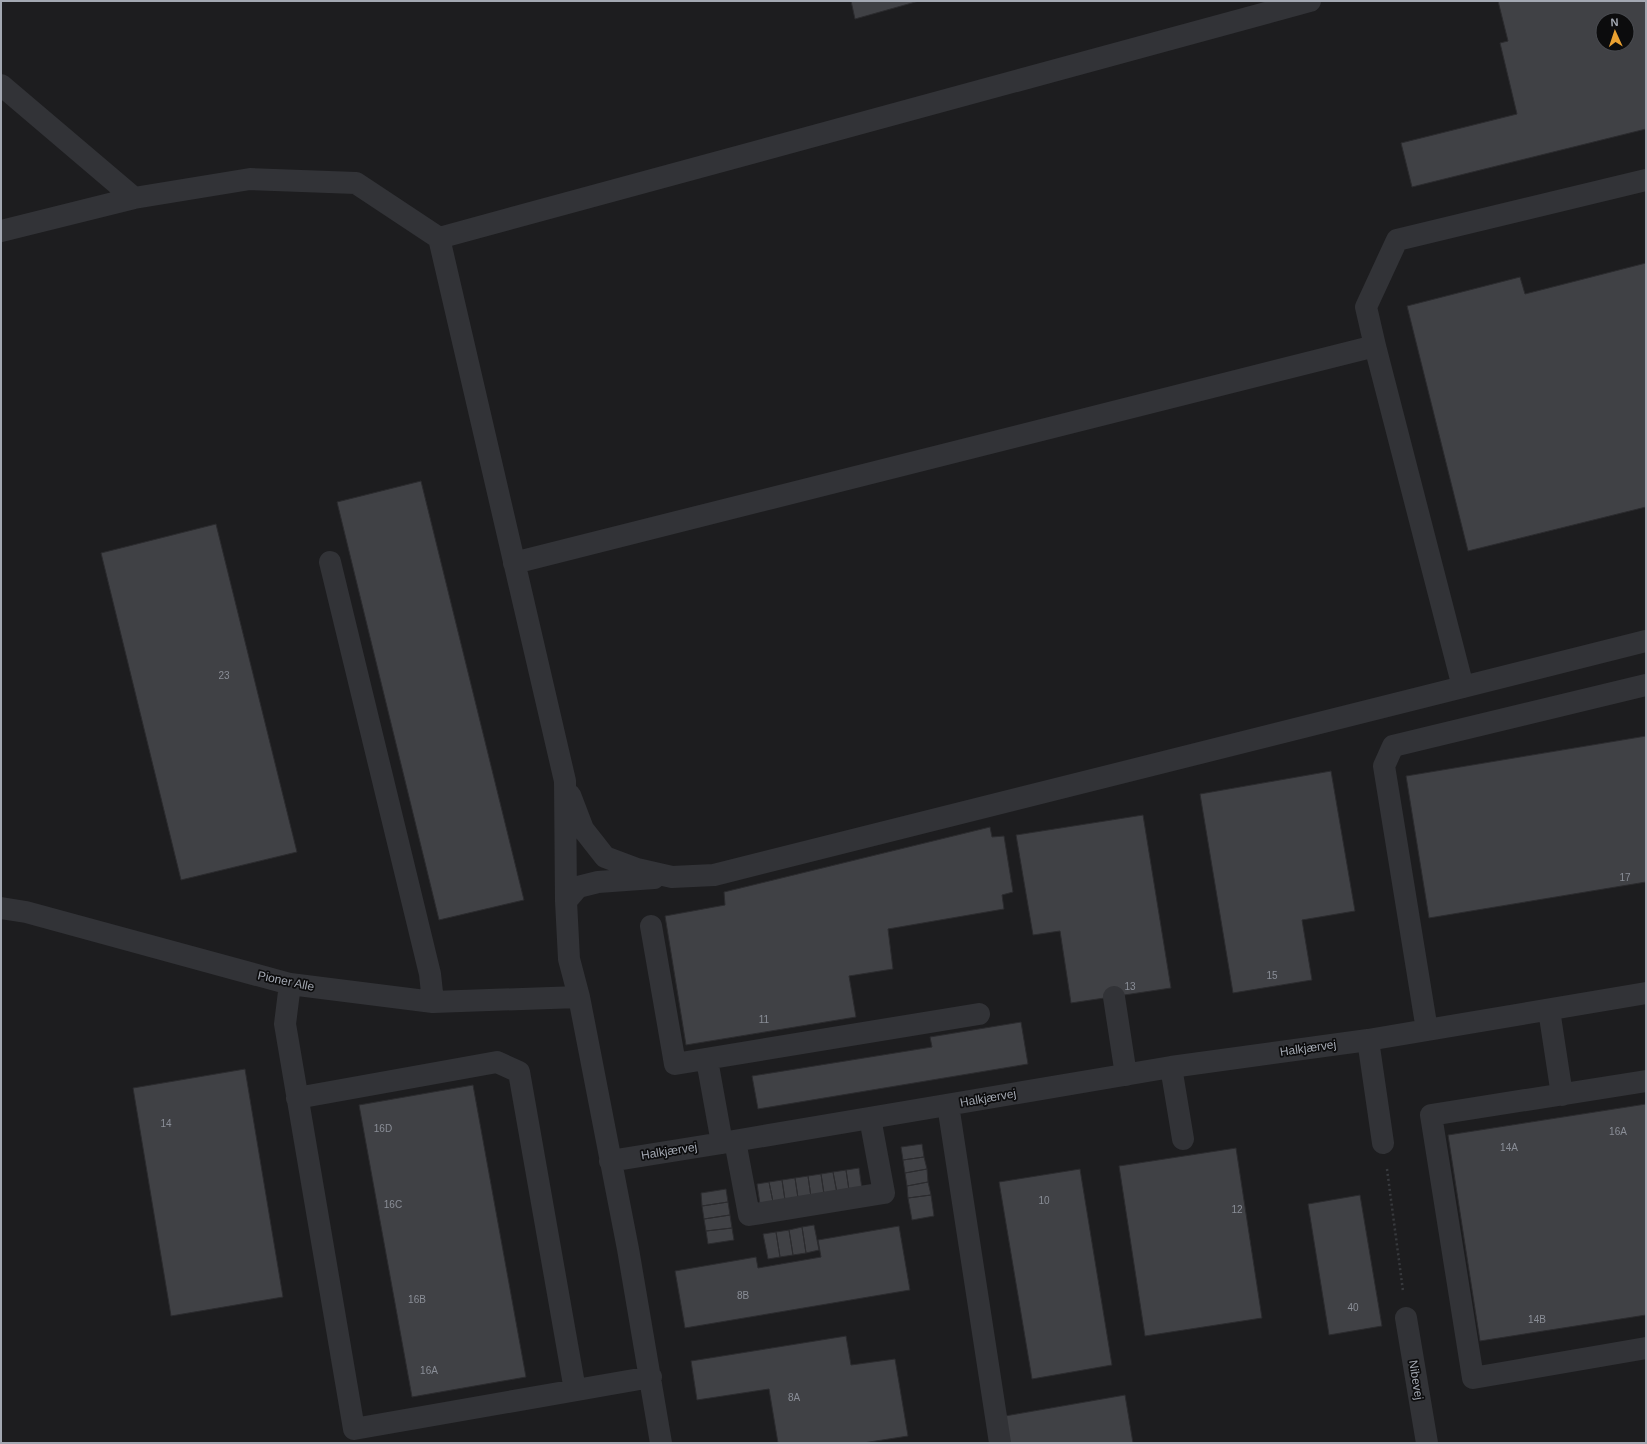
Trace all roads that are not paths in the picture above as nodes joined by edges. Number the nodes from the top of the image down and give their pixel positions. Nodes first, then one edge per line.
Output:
1 (1310, 1) edge
2 (1, 85) edge
3 (1646, 180) edge
4 (134, 198) junction
5 (1, 230) edge
6 (439, 238) junction
7 (1375, 346) junction
8 (330, 562) dead end
9 (514, 563) junction
10 (1646, 641) edge
11 (1646, 685) edge
12 (1463, 687) junction
13 (565, 781) junction
14 (672, 877) junction
15 (566, 901) junction
16 (1, 908) edge
17 (651, 926) dead end
18 (290, 984) junction
19 (1646, 993) edge
20 (579, 997) junction
21 (1114, 997) dead end
22 (433, 1002) junction
23 (1549, 1010) junction
24 (980, 1014) dead end
25 (1428, 1030) junction
26 (1368, 1040) junction
27 (707, 1060) junction
28 (1171, 1067) junction
29 (1126, 1075) junction
30 (1646, 1081) edge
31 (1562, 1095) junction
32 (297, 1098) junction
33 (948, 1105) junction
34 (870, 1118) junction
35 (1183, 1139) dead end
36 (729, 1142) junction
37 (1383, 1143) road end
38 (610, 1161) junction
39 (1406, 1318) road end
40 (1646, 1348) edge
41 (651, 1377) junction
42 (575, 1390) junction
43 (661, 1443) edge
44 (1000, 1443) edge
45 (1427, 1443) edge

1 - 6 street
2 - 4 street
3 - 7 street
4 - 5 street
4 - 6 street
6 - 9 street
7 - 9 street
7 - 12 street
8 - 22 street
9 - 13 street
10 - 12 street
11 - 25 street
12 - 14 street
13 - 14 street
13 - 15 street
14 - 15 street
15 - 20 street
16 - 18 street, Pioner Alle
17 - 27 street
18 - 22 street, Pioner Alle
18 - 32 street
19 - 23 street, Halkjærvej
20 - 22 street, Pioner Alle
20 - 38 street
21 - 29 street
23 - 25 street, Halkjærvej
23 - 31 street
24 - 27 street
25 - 26 street, Halkjærvej
26 - 28 street, Halkjærvej
26 - 37 street
27 - 36 street
28 - 29 street, Halkjærvej
28 - 35 street
29 - 33 street, Halkjærvej
30 - 31 street
31 - 40 street
32 - 42 street
32 - 42 street
33 - 34 street, Halkjærvej
33 - 44 street
34 - 36 street, Halkjærvej
34 - 36 street
36 - 38 street, Halkjærvej
38 - 41 street
39 - 45 street, Nibevej
41 - 42 street
41 - 43 street

